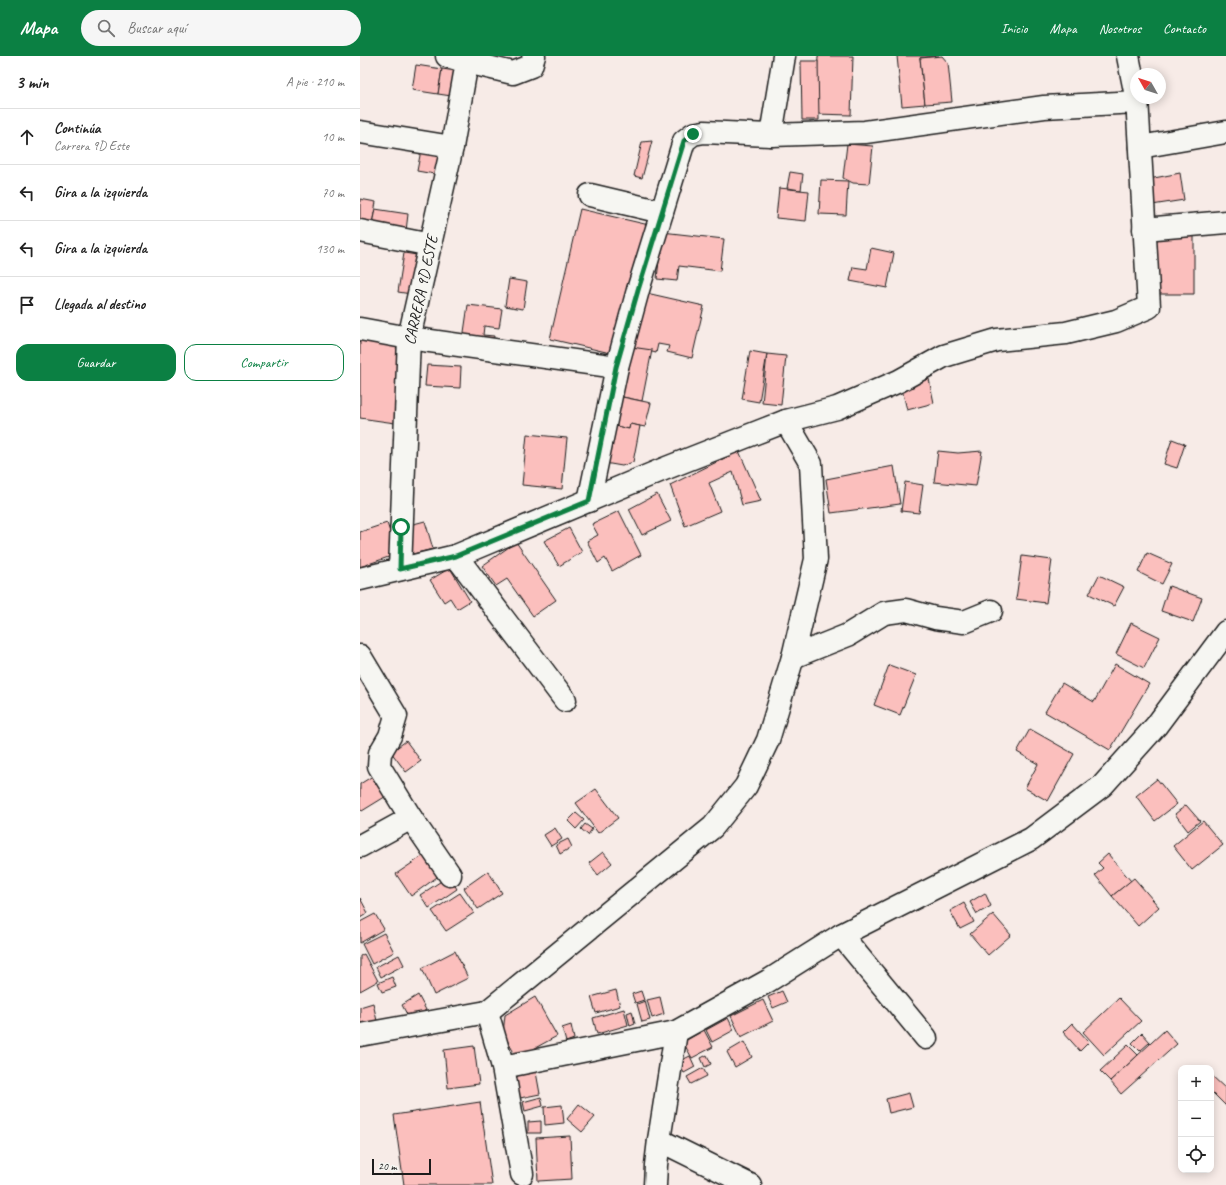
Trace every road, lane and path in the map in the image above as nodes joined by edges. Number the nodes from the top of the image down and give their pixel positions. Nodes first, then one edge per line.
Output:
1 (534, 56) edge
2 (784, 56) edge
3 (1128, 56) edge
4 (457, 59) edge
5 (1131, 68) edge
6 (1130, 99) edge
7 (1137, 104) edge
8 (360, 132) edge
9 (1226, 132) edge
10 (771, 135) junction
11 (452, 147) junction
12 (1140, 147) junction
13 (590, 195) dead end
14 (662, 212) junction
15 (1226, 222) edge
16 (1144, 229) junction
17 (360, 231) edge
18 (431, 245) junction
19 (360, 329) edge
20 (409, 338) junction
21 (616, 367) junction
22 (786, 421) junction
23 (589, 501) junction
24 (456, 556) junction
25 (400, 569) junction
26 (360, 580) edge
27 (991, 610) dead end
28 (1226, 632) edge
29 (360, 656) edge
30 (793, 657) junction
31 (565, 700) dead end
32 (411, 818) junction
33 (360, 846) edge
34 (450, 875) dead end
35 (841, 935) junction
36 (487, 1012) junction
37 (676, 1032) junction
38 (360, 1035) edge
39 (926, 1038) dead end
40 (503, 1067) junction
41 (659, 1140) junction
42 (522, 1174) dead end
43 (655, 1185) edge
44 (750, 1185) edge

1 - 4 street
2 - 10 street
3 - 5 street
4 - 11 street, CARRERA 9D ESTE
6 - 10 street
7 - 12 street
8 - 11 street
9 - 12 street
10 - 14 street
11 - 18 street, CARRERA 9D ESTE
12 - 16 street
13 - 14 street
14 - 21 street
15 - 16 street
16 - 22 street
17 - 18 street
18 - 20 street, CARRERA 9D ESTE
19 - 20 street
20 - 21 street
20 - 25 street, CARRERA 9D ESTE
21 - 23 street
22 - 23 street
22 - 30 street
23 - 24 street
24 - 25 street
24 - 31 street
25 - 26 street
27 - 30 street
28 - 35 street
29 - 32 street
30 - 36 street
32 - 33 street
32 - 34 street
35 - 37 street
35 - 39 street
36 - 38 street
36 - 40 street
37 - 40 street
37 - 41 street
40 - 42 street
41 - 43 street
41 - 44 street

